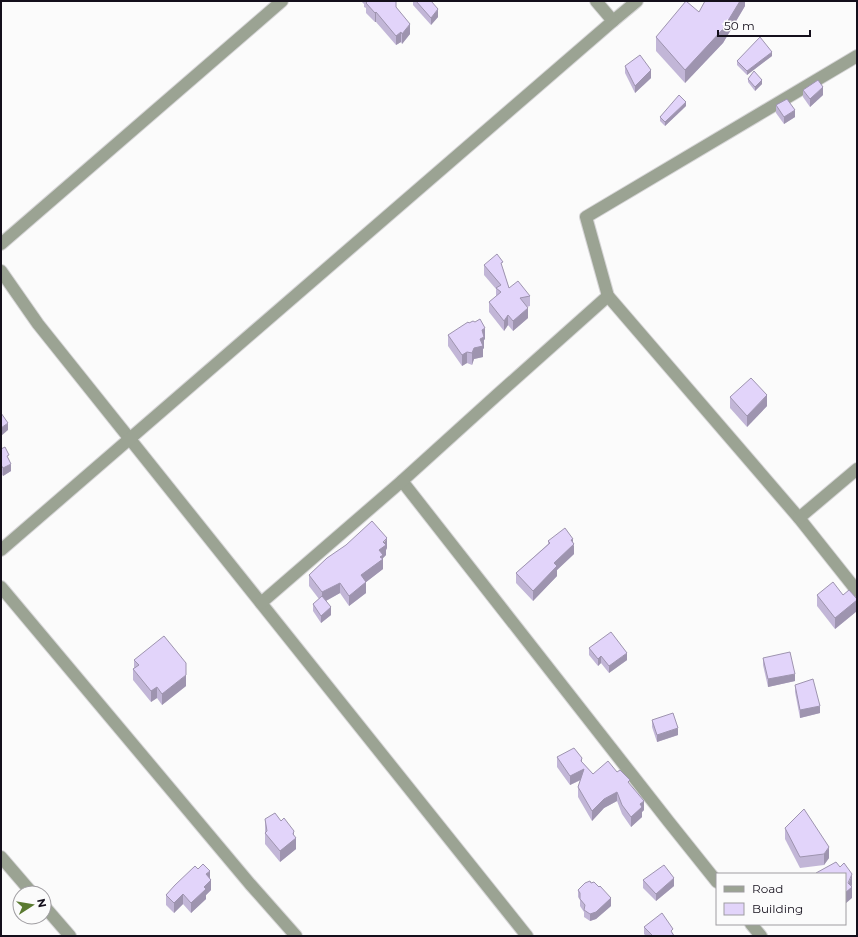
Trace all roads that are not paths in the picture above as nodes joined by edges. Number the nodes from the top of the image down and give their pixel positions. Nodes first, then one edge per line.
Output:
1 (282, 1) edge
2 (596, 1) edge
3 (637, 1) edge
4 (613, 21) junction
5 (857, 56) edge
6 (1, 244) edge
7 (1, 271) edge
8 (608, 296) junction
9 (130, 439) junction
10 (857, 469) edge
11 (402, 481) junction
12 (799, 518) junction
13 (1, 550) edge
14 (1, 587) edge
15 (857, 591) edge
16 (261, 602) junction
17 (1, 857) edge
18 (716, 881) edge
19 (25, 885) edge
20 (52, 915) edge
21 (752, 925) edge
22 (70, 936) edge
23 (296, 936) edge
24 (527, 936) edge
25 (761, 936) edge

1 - 6 street
2 - 4 street
3 - 4 street
4 - 9 street
5 - 8 street
7 - 9 street
8 - 11 street
8 - 12 street
9 - 13 street
9 - 16 street
10 - 12 street
11 - 16 street
11 - 18 street
12 - 15 street
14 - 23 street
16 - 24 street
17 - 19 street
20 - 22 street
21 - 25 street

